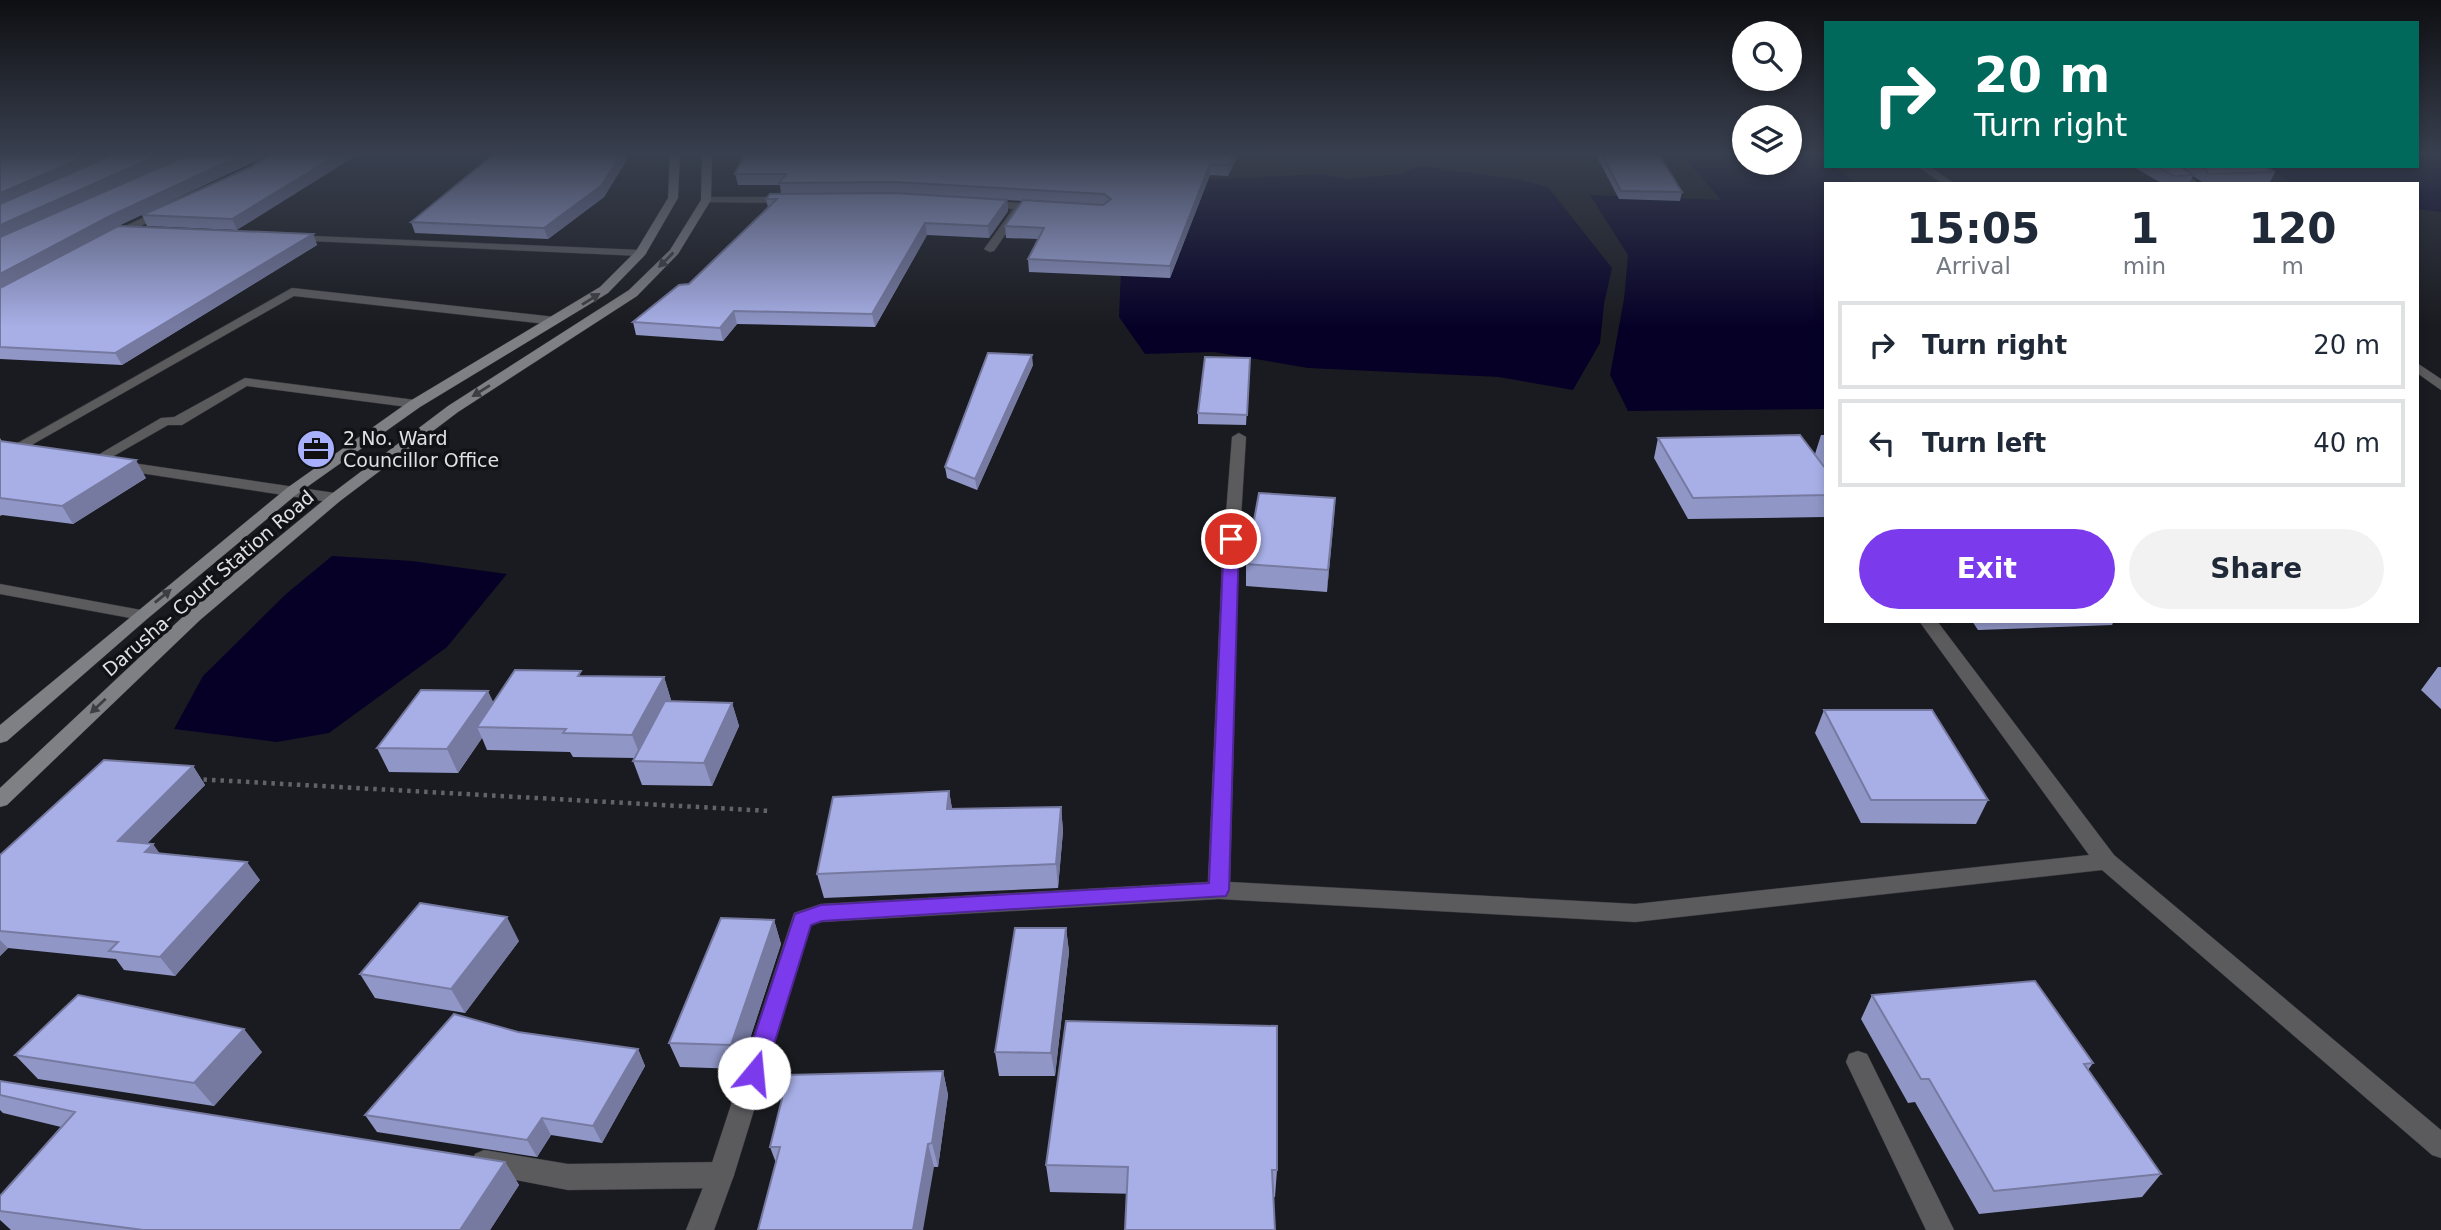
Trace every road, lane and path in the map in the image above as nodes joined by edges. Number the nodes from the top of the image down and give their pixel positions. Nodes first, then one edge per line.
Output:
1 (162, 212) edge
2 (665, 212) edge
3 (698, 212) edge
4 (1016, 212) edge
5 (148, 232) edge
6 (282, 237) edge
7 (990, 249) dead end
8 (641, 253) junction
9 (555, 321) junction
10 (2419, 369) edge
11 (2441, 386) edge
12 (415, 404) junction
13 (1239, 437) dead end
14 (33, 455) edge
15 (292, 491) junction
16 (335, 498) junction
17 (0, 589) edge
18 (141, 615) junction
19 (1929, 623) edge
20 (0, 736) edge
21 (184, 778) edge
22 (0, 800) edge
23 (770, 811) dead end
24 (2106, 861) junction
25 (1219, 890) junction
26 (1858, 1062) dead end
27 (2441, 1146) edge
28 (460, 1160) edge
29 (721, 1175) junction
30 (700, 1230) edge
31 (1940, 1230) edge

1 - 5 street
2 - 8 street, Darusha- Court Station Road
3 -> 16 street, Darusha- Court Station Road
4 - 7 street
6 - 8 street
9 -> 8 street, Darusha- Court Station Road
9 - 12 street, Darusha- Court Station Road
9 - 14 street
10 - 11 street
12 - 15 street, Darusha- Court Station Road
12 - 15 street
13 - 25 street
15 - 16 street
18 -> 15 street, Darusha- Court Station Road
16 -> 22 street, Darusha- Court Station Road
17 - 18 street
18 - 20 street, Darusha- Court Station Road
19 - 24 street
21 - 23 path
24 - 25 street
24 - 27 street
25 - 29 street
26 - 31 street
28 - 29 street
29 - 30 street

